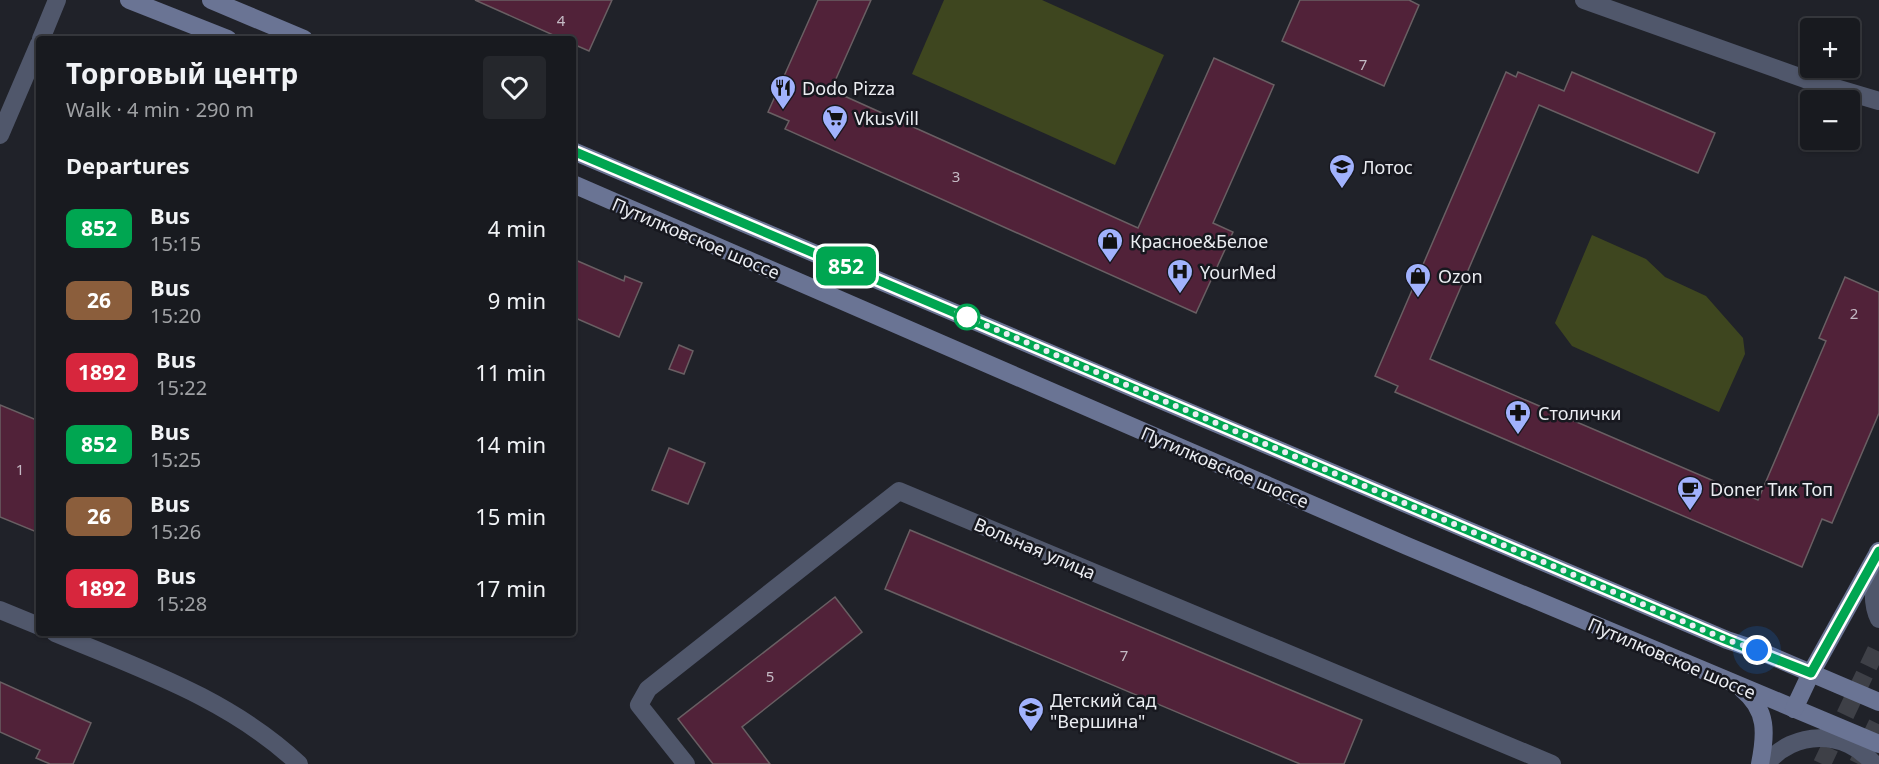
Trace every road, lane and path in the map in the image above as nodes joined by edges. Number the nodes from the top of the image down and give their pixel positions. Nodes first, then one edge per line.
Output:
1 (57, 0) edge
2 (129, 0) edge
3 (211, 0) edge
4 (1584, 0) edge
5 (42, 36) edge
6 (220, 36) edge
7 (297, 36) edge
8 (36, 51) edge
9 (1879, 101) edge
10 (0, 135) edge
11 (576, 152) edge
12 (576, 185) edge
13 (1879, 552) edge
14 (0, 610) edge
15 (1879, 619) edge
16 (36, 625) edge
17 (62, 636) edge
18 (1811, 673) junction
19 (1738, 686) junction
20 (1879, 702) edge
21 (1794, 709) junction
22 (1879, 744) edge
23 (299, 764) edge
24 (686, 764) edge
25 (1552, 764) edge
26 (1760, 764) edge
27 (1766, 764) edge
28 (1874, 764) edge

1 - 5 street
2 - 6 main road
3 - 7 main road
4 - 9 street
8 - 10 street
11 - 18 main road, Путилковское шоссе
12 - 19 main road, Путилковское шоссе
13 - 15 street
13 - 18 main road
14 - 16 street
17 - 23 street
18 - 20 main road, Путилковское шоссе
18 - 21 main road
19 - 21 main road, Путилковское шоссе
19 - 26 main road
21 - 22 main road, Путилковское шоссе
24 - 25 street, Вольная улица
27 - 28 street

